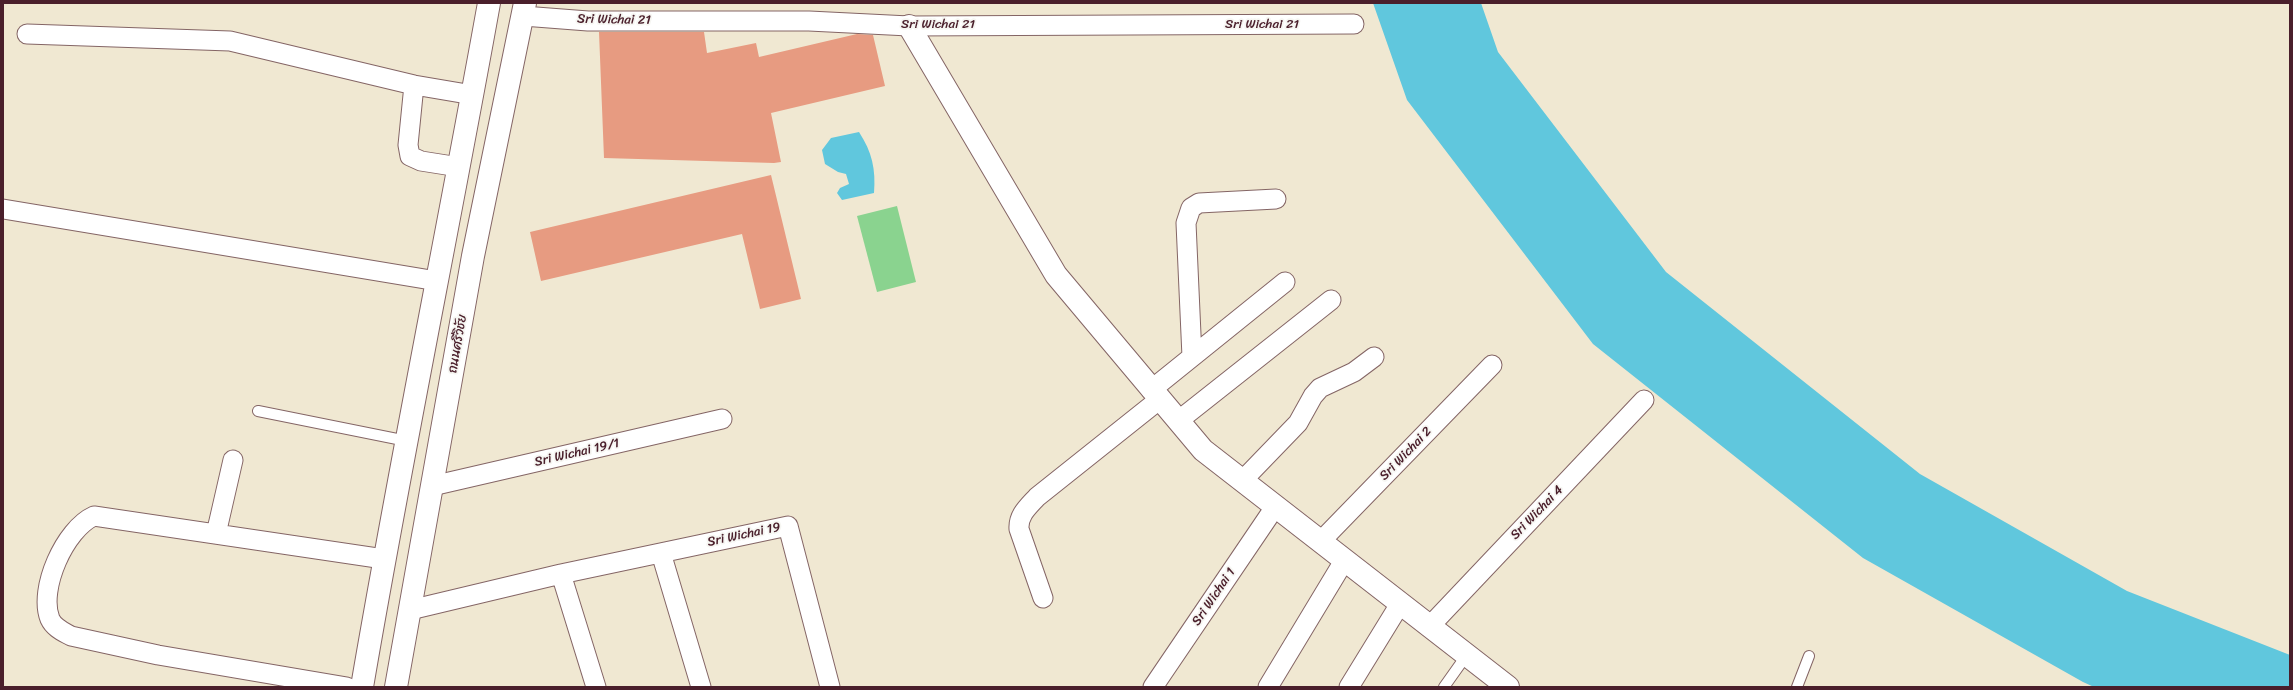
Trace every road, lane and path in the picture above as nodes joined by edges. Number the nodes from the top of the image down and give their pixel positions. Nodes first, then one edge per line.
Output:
1 (489, 3) edge
2 (524, 10) edge
3 (1354, 24) dead end
4 (909, 26) junction
5 (27, 34) dead end
6 (414, 85) junction
7 (473, 95) junction
8 (459, 167) junction
9 (1276, 199) dead end
10 (3, 209) edge
11 (442, 251) junction
12 (473, 256) junction
13 (437, 281) junction
14 (1285, 282) dead end
15 (1331, 300) dead end
16 (1192, 357) junction
17 (1374, 357) dead end
18 (1492, 365) dead end
19 (1155, 395) junction
20 (417, 396) junction
21 (1644, 400) dead end
22 (448, 401) junction
23 (258, 411) dead end
24 (722, 419) dead end
25 (1178, 421) junction
26 (407, 441) junction
27 (233, 460) dead end
28 (1242, 481) junction
29 (432, 486) junction
30 (1275, 507) junction
31 (216, 534) junction
32 (1320, 542) junction
33 (660, 553) junction
34 (384, 559) junction
35 (1344, 561) junction
36 (561, 574) junction
37 (1043, 598) dead end
38 (1400, 604) junction
39 (410, 610) junction
40 (1429, 627) junction
41 (1466, 656) junction
42 (1809, 656) dead end
43 (347, 687) edge
44 (362, 687) edge
45 (396, 687) edge
46 (596, 687) edge
47 (701, 687) edge
48 (830, 687) edge
49 (1153, 687) edge
50 (1268, 687) edge
51 (1349, 687) edge
52 (1444, 687) edge
53 (1508, 687) edge
54 (1797, 687) edge

1 - 7 main road
2 - 4 street, Sri Wichai 21
2 - 12 main road, ถนนศรีวิชัย
3 - 4 street, Sri Wichai 21
4 - 19 main road
5 - 6 street
6 - 7 street
6 - 8 street
7 - 8 main road
8 - 11 main road
9 - 16 street
10 - 13 street
11 - 12 main road
11 - 13 main road
12 - 22 main road, ถนนศรีวิชัย
13 - 20 main road
14 - 16 street
15 - 25 street
16 - 19 street
17 - 28 street
18 - 32 street, Sri Wichai 2
19 - 25 main road
19 - 37 street
20 - 22 main road
20 - 26 main road
21 - 40 street, Sri Wichai 4
22 - 29 main road, ถนนศรีวิชัย
23 - 26 lane
24 - 29 street, Sri Wichai 19/1
25 - 28 main road
26 - 34 main road
27 - 31 street
28 - 30 main road
29 - 39 main road, ถนนศรีวิชัย
30 - 32 main road
30 - 49 street, Sri Wichai 1
31 - 34 street
31 - 43 street
32 - 35 main road
33 - 36 street, Sri Wichai 19
33 - 47 street
33 - 48 street, Sri Wichai 19
34 - 44 main road
35 - 38 main road
35 - 50 street
36 - 39 street, Sri Wichai 19
36 - 46 street
38 - 40 main road
38 - 51 street
39 - 45 main road, ถนนศรีวิชัย
40 - 41 main road
41 - 52 lane
41 - 53 main road
42 - 54 lane

